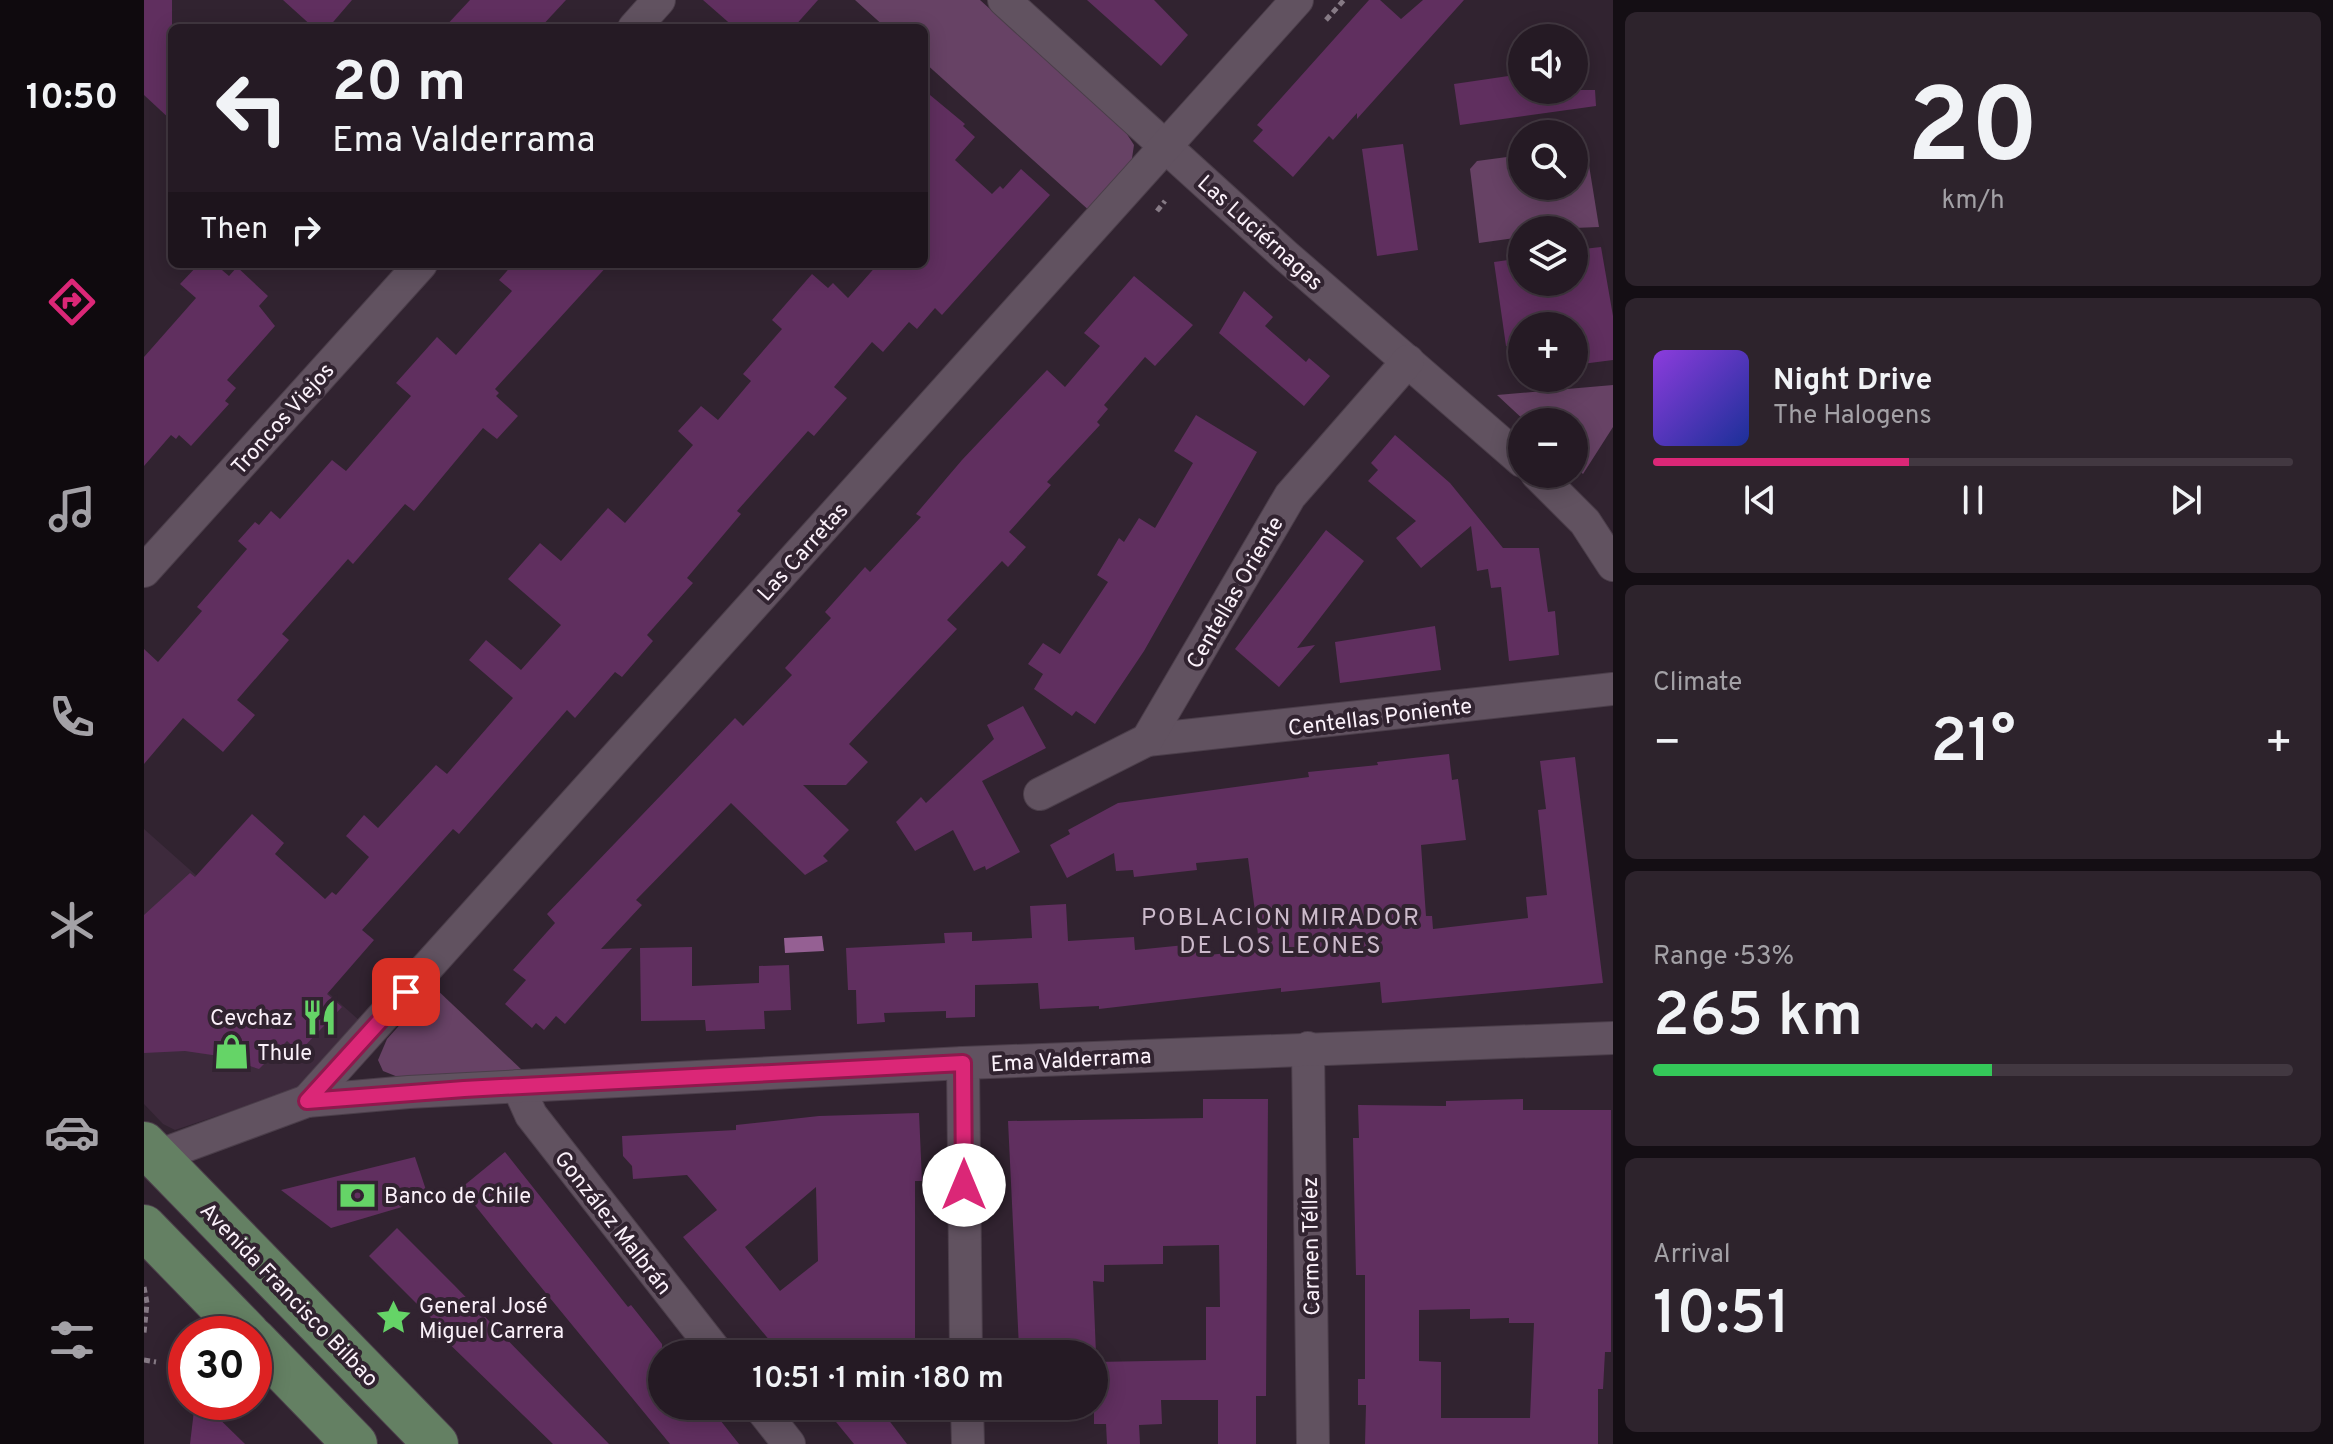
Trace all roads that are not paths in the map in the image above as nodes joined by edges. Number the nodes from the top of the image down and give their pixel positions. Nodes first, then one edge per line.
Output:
1 (659, 0) edge
2 (1004, 0) edge
3 (1297, 0) edge
4 (638, 24) edge
5 (1165, 146) junction
6 (417, 268) edge
7 (1408, 361) junction
8 (1508, 449) edge
9 (1551, 488) edge
10 (1613, 565) edge
11 (144, 571) edge
12 (1613, 689) edge
13 (1147, 740) junction
14 (1040, 794) dead end
15 (1613, 1038) edge
16 (1308, 1048) junction
17 (963, 1063) junction
18 (518, 1086) junction
19 (307, 1101) junction
20 (150, 1151) edge
21 (150, 1233) edge
22 (245, 1249) junction
23 (231, 1316) edge
24 (707, 1340) edge
25 (966, 1340) edge
26 (272, 1359) edge
27 (770, 1420) edge
28 (967, 1420) edge
29 (355, 1444) edge
30 (436, 1444) edge
31 (789, 1444) edge
32 (968, 1444) edge
33 (1313, 1444) edge

1 - 4 street
2 - 5 street, Las Luciérnagas
3 - 5 street, Las Carretas
5 - 7 street, Las Luciérnagas
5 - 19 street, Las Carretas
6 - 11 street, Troncos Viejos
7 - 8 street, Las Luciérnagas
7 - 13 street, Centellas Oriente
9 - 10 street
12 - 13 street, Centellas Poniente
13 - 14 street
15 - 16 street, Ema Valderrama
16 - 17 street, Ema Valderrama
16 - 33 street, Carmen Téllez
17 - 18 street, Ema Valderrama
17 - 25 street
18 - 19 street, Ema Valderrama
18 - 24 street, González Malbrán
19 - 20 street, Ema Valderrama
20 - 22 main road, Avenida Francisco Bilbao
21 - 22 main road
21 - 23 main road
22 - 30 main road, Avenida Francisco Bilbao
26 - 29 main road
27 - 31 street
28 - 32 street

